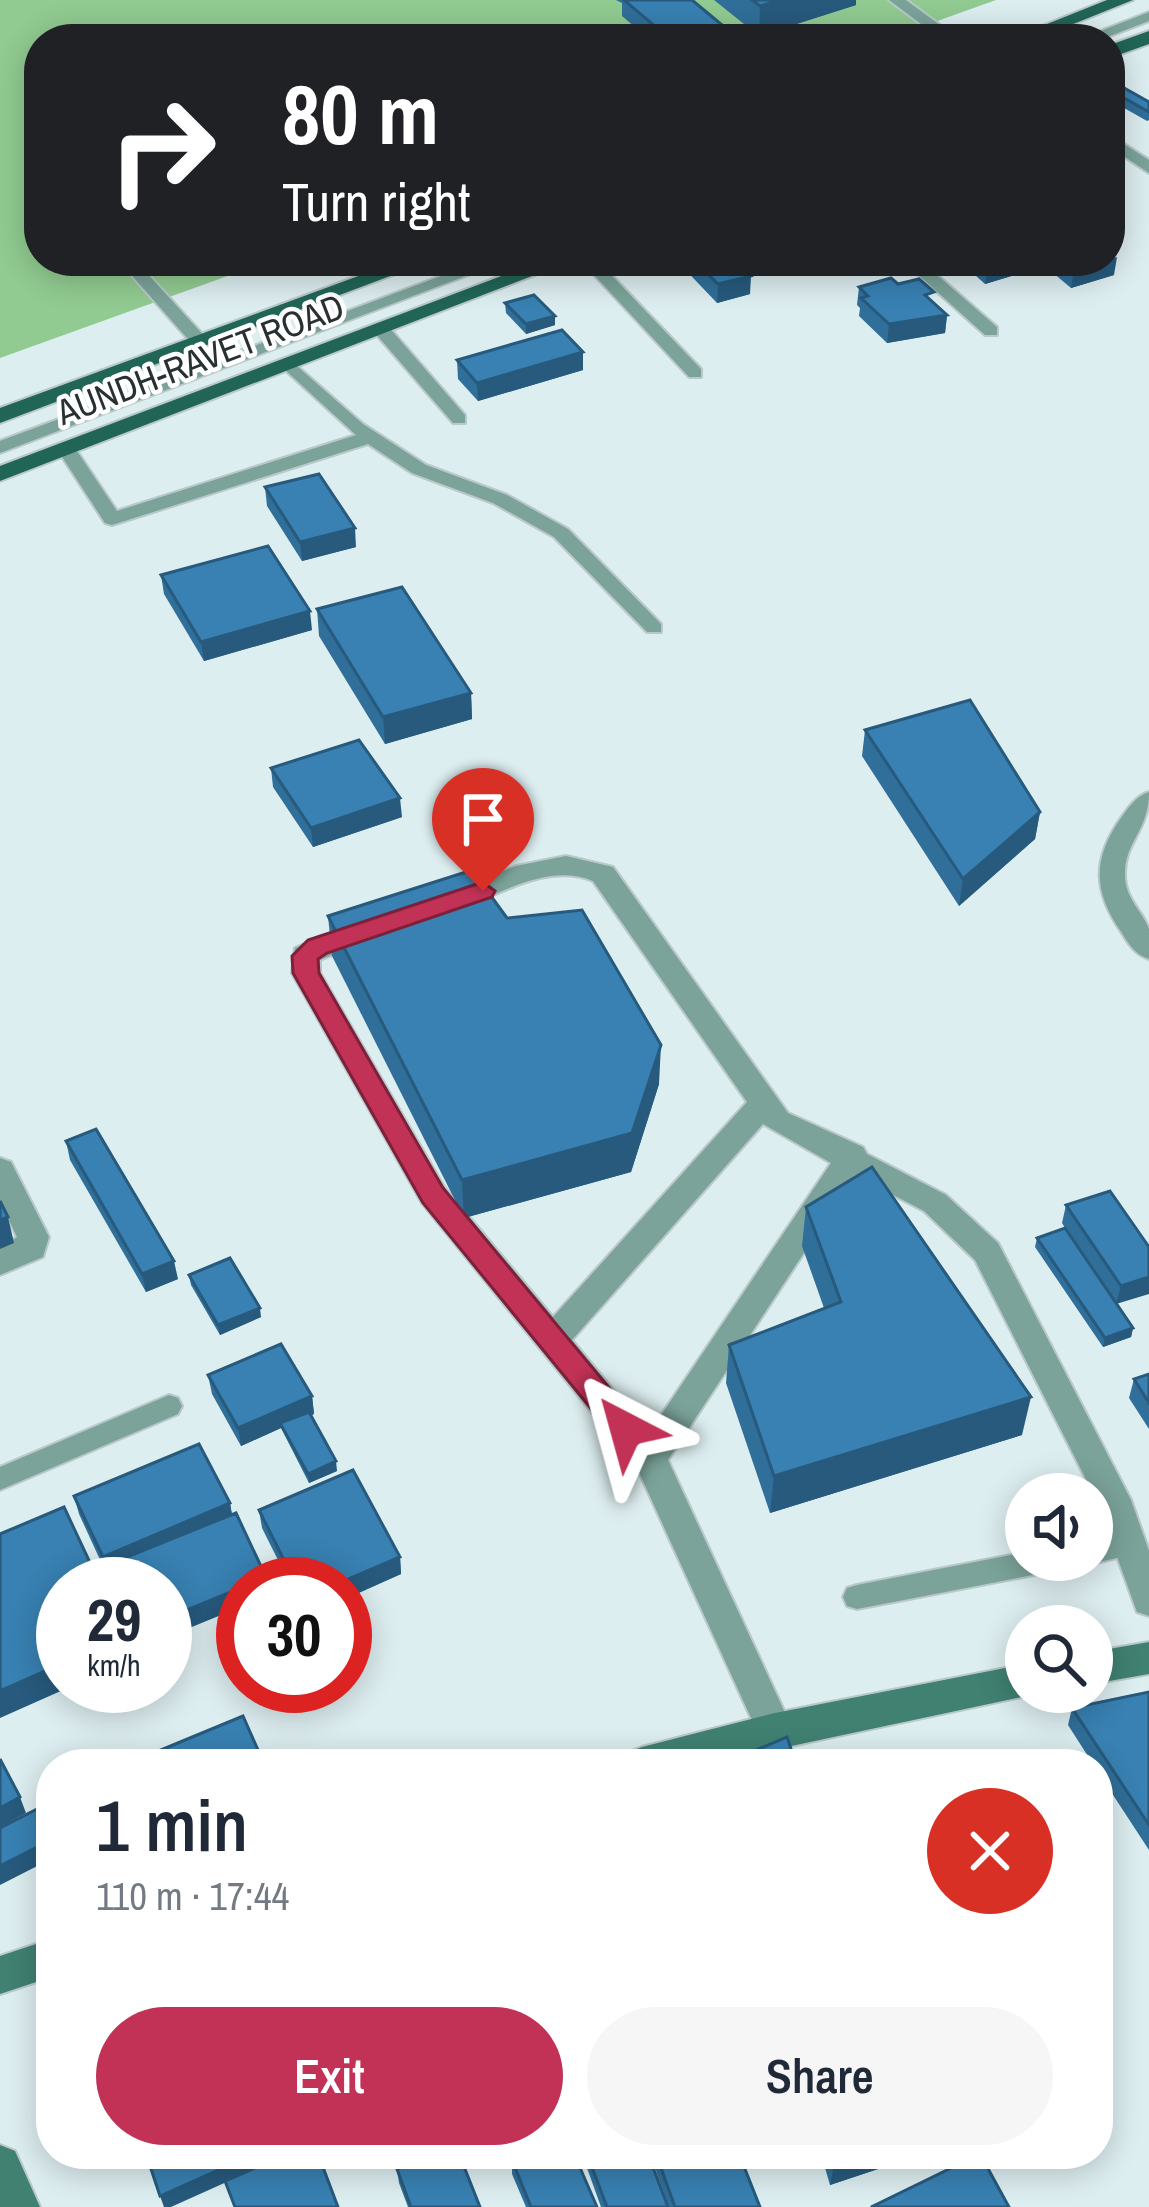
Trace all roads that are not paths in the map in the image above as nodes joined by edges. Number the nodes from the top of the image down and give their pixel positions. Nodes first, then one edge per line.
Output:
1 (896, 0) edge
2 (1124, 0) edge
3 (930, 24) edge
4 (1059, 24) edge
5 (141, 276) edge
6 (373, 276) edge
7 (456, 276) edge
8 (521, 276) edge
9 (603, 276) edge
10 (928, 276) edge
11 (381, 329) junction
12 (991, 331) dead end
13 (200, 342) junction
14 (289, 364) junction
15 (695, 373) dead end
16 (0, 416) edge
17 (459, 419) dead end
18 (370, 436) junction
19 (0, 448) edge
20 (66, 448) junction
21 (0, 474) edge
22 (654, 628) dead end
23 (1149, 801) edge
24 (1149, 949) edge
25 (763, 1104) junction
26 (852, 1155) junction
27 (0, 1169) edge
28 (0, 1263) edge
29 (552, 1340) junction
30 (169, 1406) dead end
31 (650, 1459) junction
32 (0, 1479) edge
33 (1131, 1544) junction
34 (1113, 1548) edge
35 (1005, 1568) edge
36 (857, 1597) dead end
37 (1149, 1601) edge
38 (1149, 1658) edge
39 (1113, 1665) edge
40 (1005, 1684) edge
41 (775, 1730) junction
42 (701, 1749) edge
43 (36, 1963) edge
44 (0, 1975) edge
45 (0, 2166) edge
46 (19, 2207) edge

1 - 3 lane
2 - 4 main road
5 - 13 lane
6 - 13 main road, AUNDH-RAVET ROAD
7 - 19 lane
8 - 11 main road, AUNDH-RAVET ROAD
9 - 15 lane
10 - 12 lane
11 - 14 main road, AUNDH-RAVET ROAD
11 - 17 lane
13 - 16 main road, AUNDH-RAVET ROAD
14 - 18 lane
14 - 20 main road, AUNDH-RAVET ROAD
18 - 20 lane
18 - 22 lane
20 - 21 main road, AUNDH-RAVET ROAD
23 - 24 street
25 - 26 street
25 - 29 street
25 - 29 street
26 - 31 street
26 - 33 street
27 - 28 street
29 - 31 street
30 - 32 lane
31 - 41 street
33 - 34 lane
33 - 37 street
35 - 36 lane
38 - 39 street
40 - 41 street
41 - 42 street
43 - 44 street
45 - 46 street

